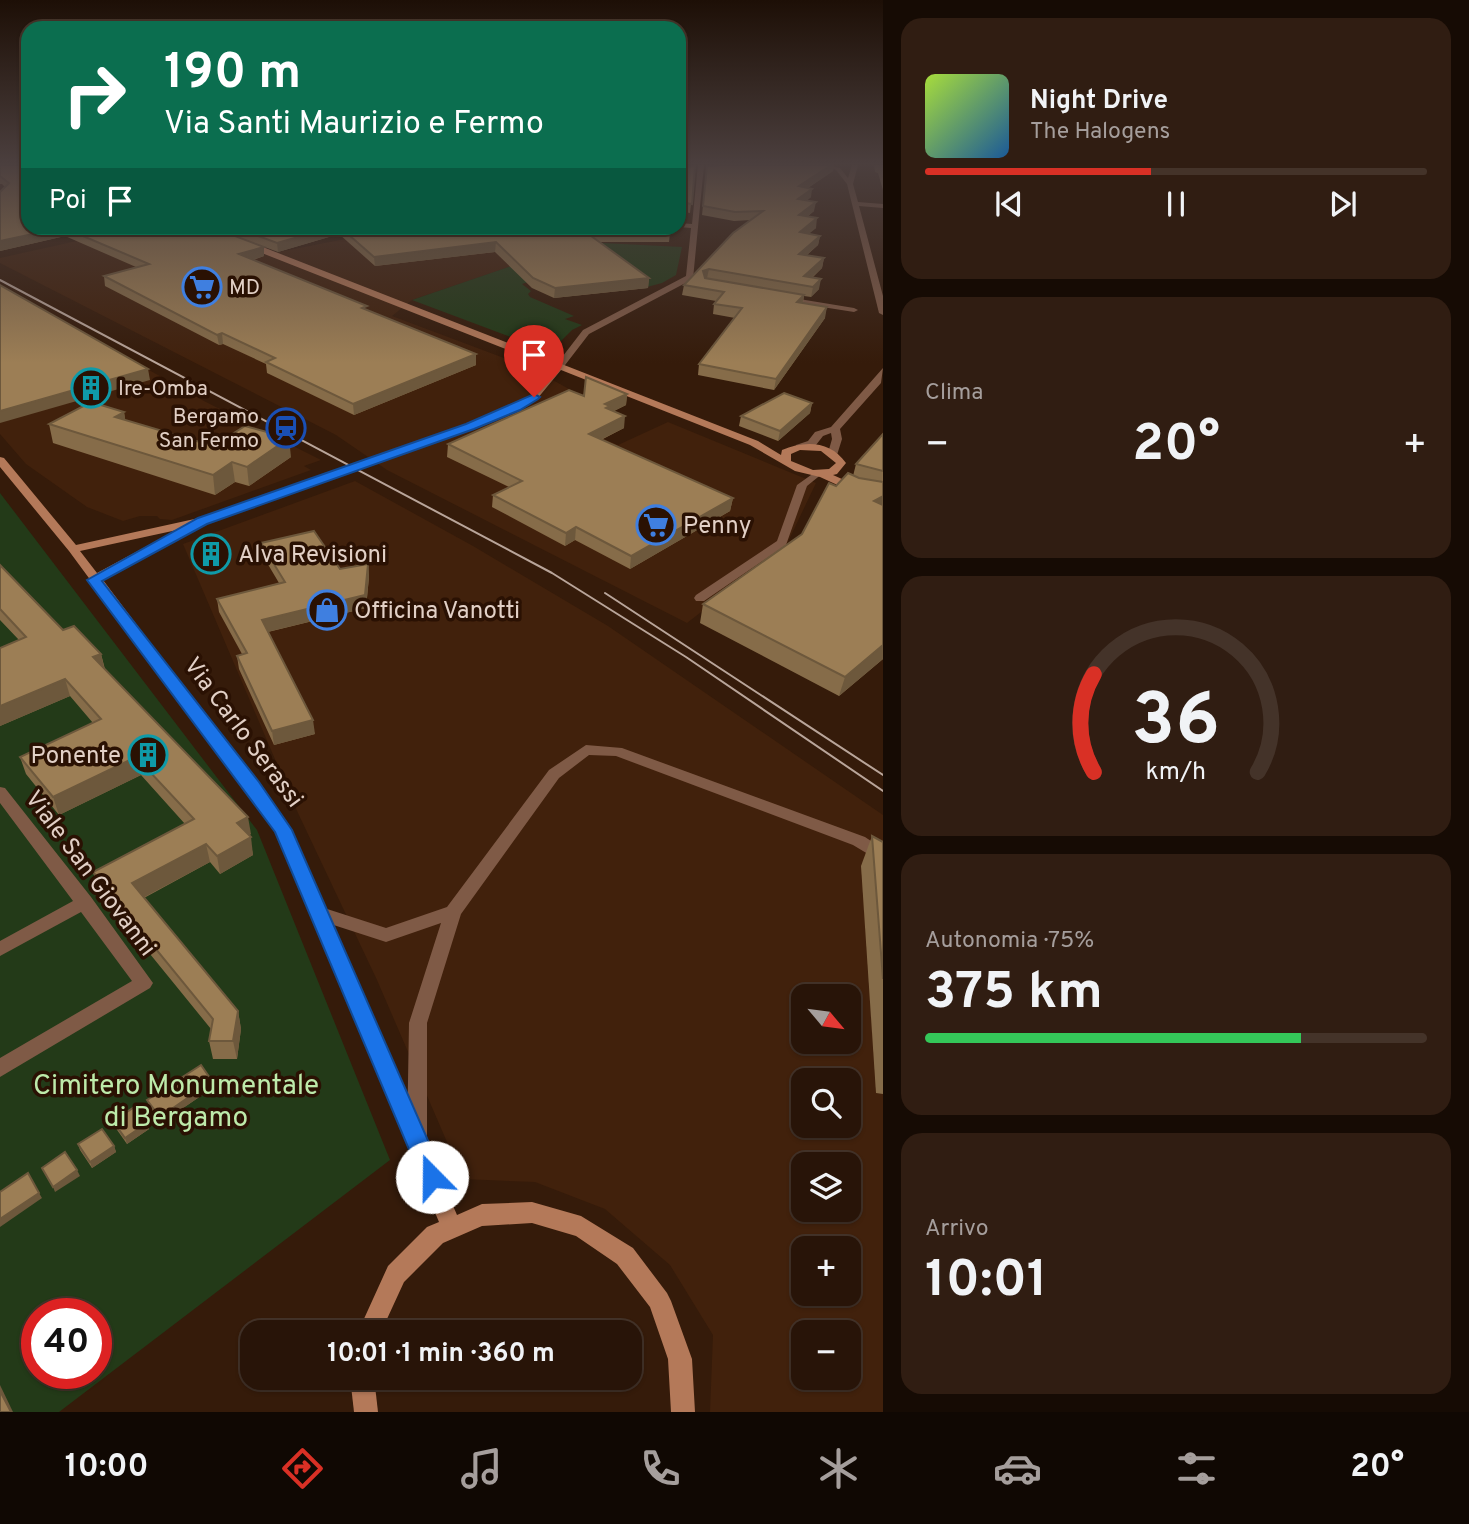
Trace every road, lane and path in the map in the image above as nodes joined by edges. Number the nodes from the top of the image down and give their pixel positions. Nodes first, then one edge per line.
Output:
1 (695, 231) edge
2 (862, 231) edge
3 (240, 242) edge
4 (869, 257) junction
5 (883, 258) edge
6 (782, 298) edge
7 (854, 310) dead end
8 (883, 313) edge
9 (559, 367) junction
10 (883, 371) edge
11 (835, 429) junction
12 (754, 443) junction
13 (798, 447) junction
14 (833, 453) junction
15 (0, 460) edge
16 (788, 464) junction
17 (840, 466) junction
18 (819, 473) junction
19 (803, 485) junction
20 (883, 495) edge
21 (202, 521) junction
22 (72, 549) junction
23 (94, 580) junction
24 (700, 598) dead end
25 (0, 792) edge
26 (883, 857) edge
27 (85, 902) junction
28 (453, 912) junction
29 (321, 914) junction
30 (0, 949) edge
31 (0, 1068) edge
32 (416, 1139) junction
33 (451, 1225) junction
34 (372, 1320) edge
35 (683, 1412) edge

1 - 9 street
2 - 4 street
3 - 9 street
4 - 5 street
4 - 8 street
6 - 7 street
9 - 12 street
9 - 21 street
10 - 11 street
11 - 13 street
11 - 14 street
12 - 13 street
12 - 16 street
13 - 14 street
13 - 16 street
14 - 17 street
15 - 22 street, Via Carlo Serassi
16 - 18 street
16 - 19 street
17 - 18 street
17 - 20 street
18 - 19 street
18 - 20 street
19 - 24 street
21 - 22 street
21 - 23 street
22 - 23 street, Via Carlo Serassi
23 - 29 street, Via Carlo Serassi
25 - 27 street, Viale San Giovanni
26 - 28 street
27 - 30 street
27 - 31 street, Viale San Giovanni
28 - 29 street
28 - 32 street
29 - 32 street, Via Carlo Serassi
32 - 33 street, Via Carlo Serassi
33 - 34 street
33 - 35 street

